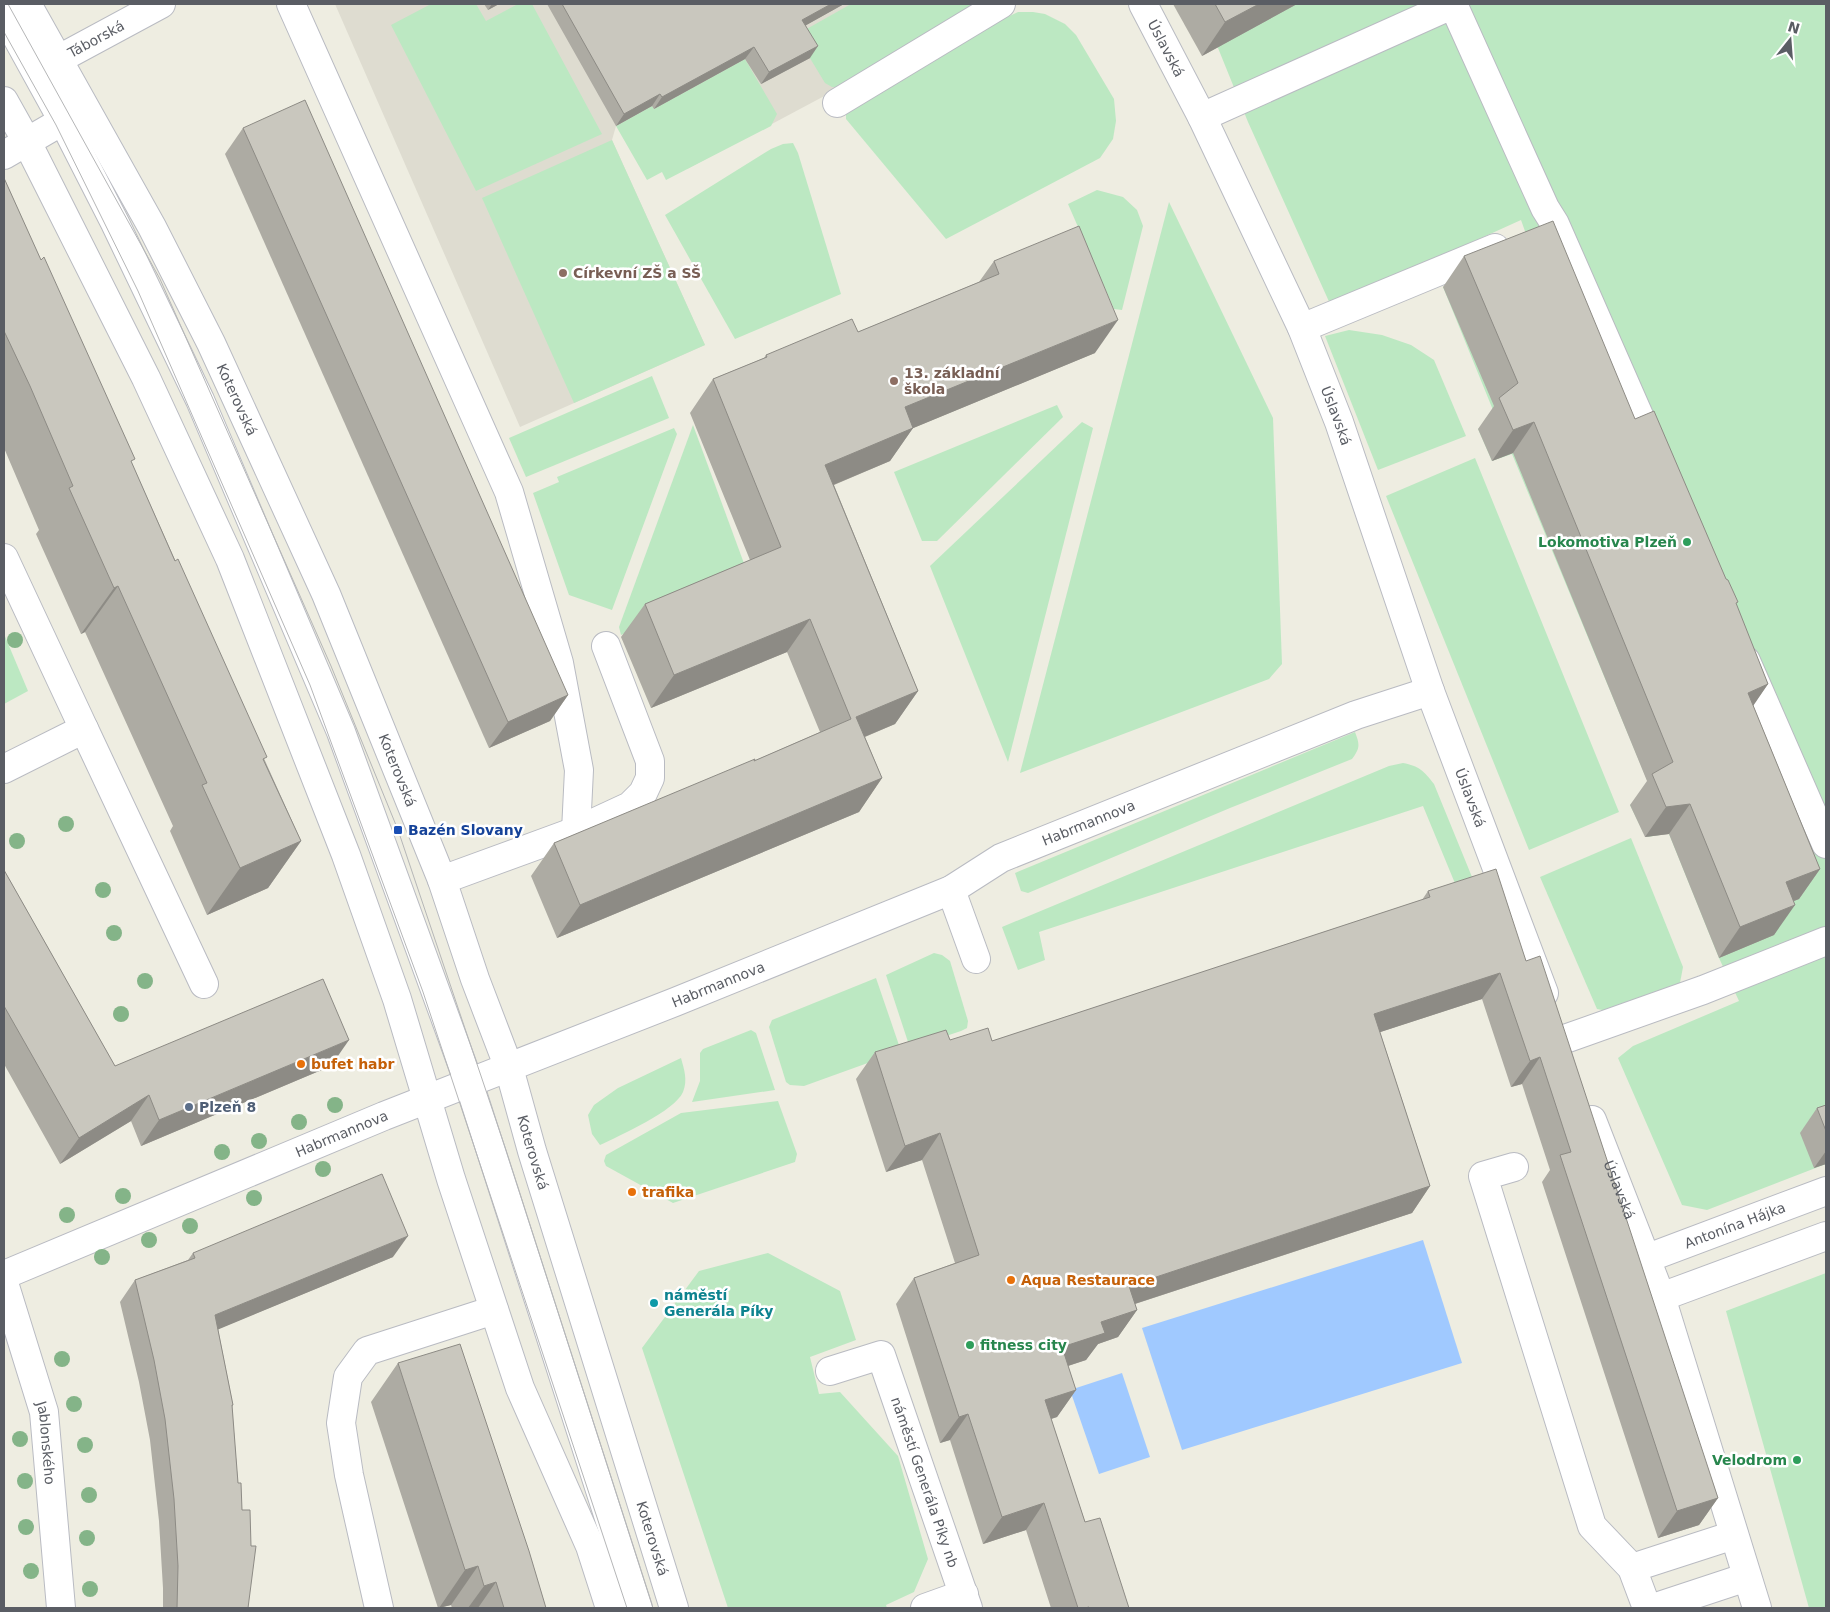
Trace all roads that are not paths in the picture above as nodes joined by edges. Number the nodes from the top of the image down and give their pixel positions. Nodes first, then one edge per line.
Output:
1 (27, 4) edge
2 (161, 4) edge
3 (292, 4) edge
4 (1001, 4) edge
5 (1143, 4) edge
6 (1453, 4) edge
7 (4, 14) edge
8 (59, 59) junction
9 (4, 101) edge
10 (837, 103) dead end
11 (86, 107) junction
12 (1202, 117) junction
13 (62, 121) junction
14 (15, 148) edge
15 (1536, 231) junction
16 (1302, 328) junction
17 (1663, 470) edge
18 (4, 558) edge
19 (1734, 634) edge
20 (606, 646) dead end
21 (1430, 691) junction
22 (84, 729) junction
23 (4, 769) edge
24 (576, 830) junction
25 (1826, 844) edge
26 (442, 880) junction
27 (951, 890) junction
28 (1826, 941) edge
29 (976, 959) dead end
30 (204, 984) dead end
31 (509, 1068) junction
32 (469, 1083) junction
33 (1583, 1095) edge
34 (426, 1099) junction
35 (1514, 1167) dead end
36 (1826, 1191) edge
37 (1826, 1236) edge
38 (1645, 1259) junction
39 (4, 1275) edge
40 (4, 1282) edge
41 (1660, 1297) junction
42 (494, 1310) junction
43 (830, 1371) dead end
44 (1734, 1535) junction
45 (1632, 1568) junction
46 (1747, 1577) junction
47 (966, 1601) edge
48 (60, 1608) edge
49 (379, 1608) edge
50 (610, 1608) edge
51 (638, 1608) edge
52 (674, 1608) edge
53 (925, 1608) edge
54 (1647, 1608) edge
55 (1653, 1608) edge
56 (1757, 1608) edge

1 - 8 street, Koterovská
2 - 8 street, Táborská
3 - 24 street
4 - 10 street
5 - 12 street, Úslavská
6 - 12 street
6 - 15 street
7 - 13 street
8 - 11 street, Koterovská
9 - 14 street
11 - 13 street
11 - 26 street, Koterovská
12 - 16 street, Úslavská
13 - 14 street
13 - 32 street
14 - 34 street
15 - 16 street
15 - 17 street
16 - 21 street, Úslavská
18 - 22 street
19 - 25 street
20 - 24 street
21 - 27 street, Habrmannova
21 - 28 street, Úslavská
22 - 23 street
22 - 30 street
24 - 26 street
26 - 31 street, Koterovská
27 - 29 street
27 - 31 street, Habrmannova
31 - 32 street, Habrmannova
31 - 52 street, Koterovská
32 - 34 street, Habrmannova
32 - 51 street
33 - 38 street, Úslavská
34 - 39 street, Habrmannova
34 - 42 street
35 - 45 street
36 - 38 street, Antonína Hájka
37 - 41 street
38 - 41 street, Úslavská
40 - 48 street, Jablonského
41 - 44 street, Úslavská
42 - 49 street
42 - 50 street
43 - 47 street, náměstí Generála Píky nb
44 - 45 street
44 - 46 street, Úslavská
45 - 54 street
46 - 55 street
46 - 56 street, Úslavská
47 - 53 street

